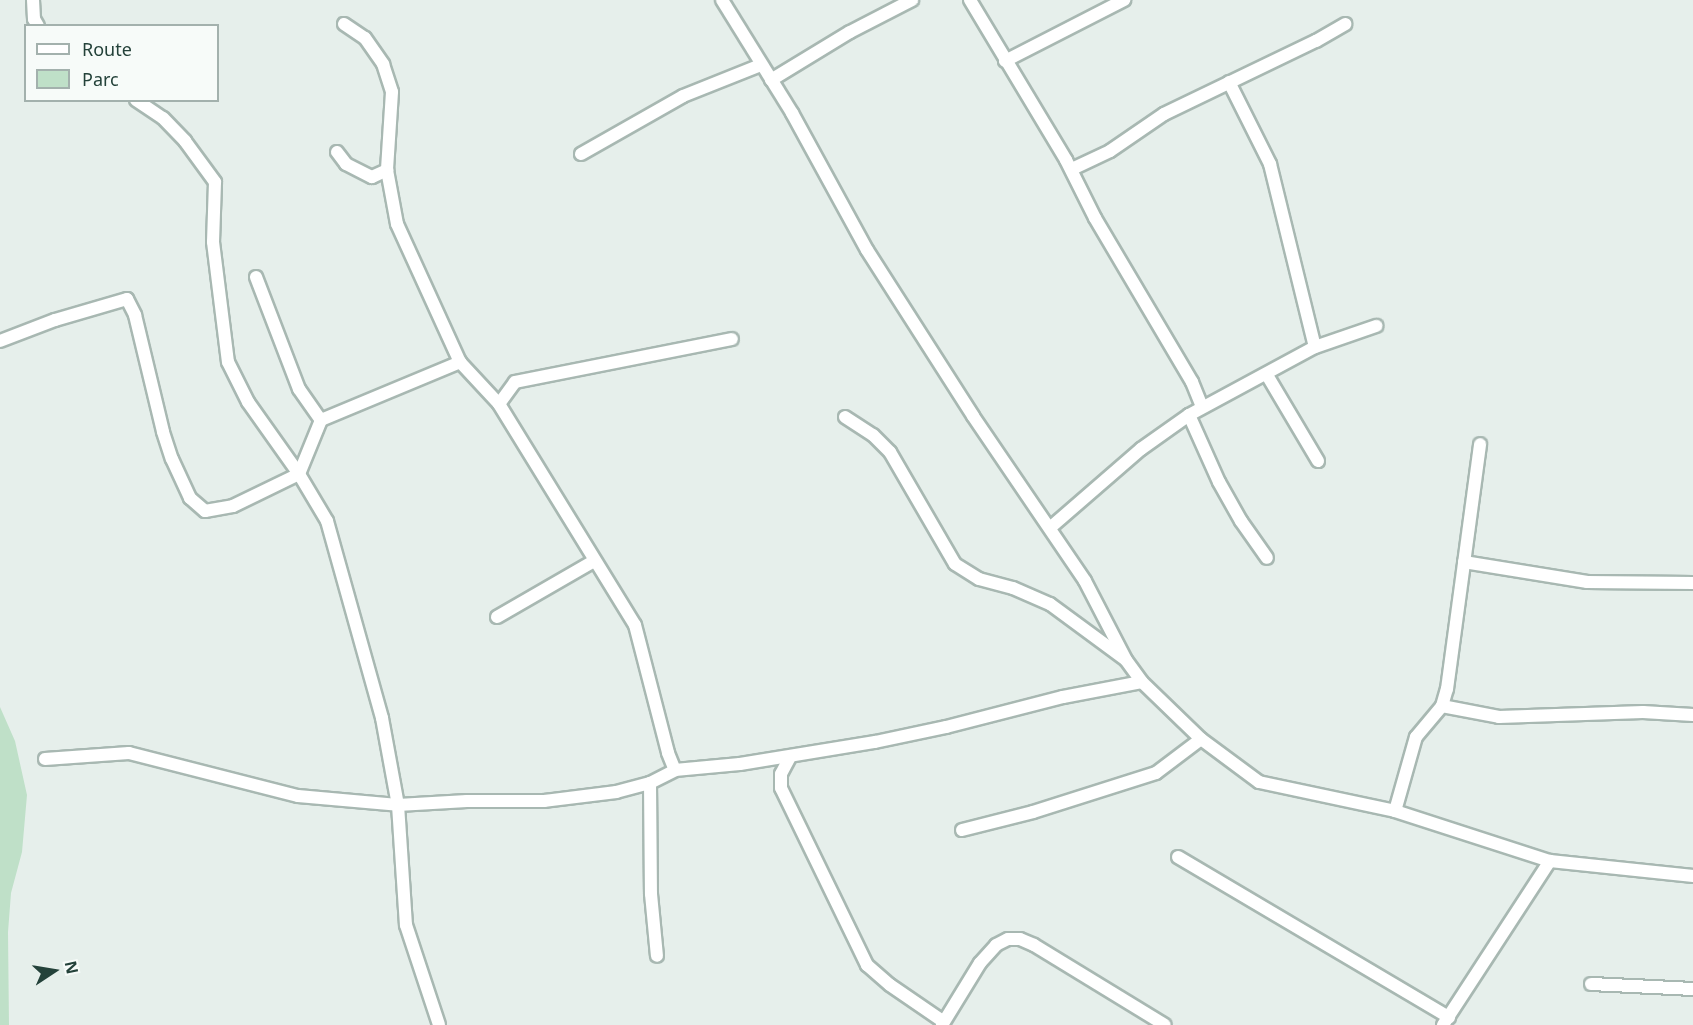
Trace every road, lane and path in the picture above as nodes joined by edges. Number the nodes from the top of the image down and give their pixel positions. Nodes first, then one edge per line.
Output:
1 (33, 0) edge
2 (722, 0) edge
3 (912, 0) edge
4 (970, 0) edge
5 (1124, 0) edge
6 (37, 24) edge
7 (344, 24) dead end
8 (1345, 24) dead end
9 (1005, 61) junction
10 (761, 65) junction
11 (771, 80) junction
12 (1229, 82) junction
13 (139, 102) edge
14 (338, 152) dead end
15 (581, 154) dead end
16 (1072, 169) junction
17 (387, 170) junction
18 (256, 277) dead end
19 (1376, 326) dead end
20 (732, 339) dead end
21 (0, 341) edge
22 (1315, 348) junction
23 (460, 362) junction
24 (1267, 375) junction
25 (499, 404) junction
26 (1202, 407) junction
27 (1189, 415) junction
28 (845, 417) dead end
29 (321, 420) junction
30 (1480, 444) dead end
31 (1318, 461) dead end
32 (299, 474) junction
33 (1051, 527) junction
34 (1267, 558) dead end
35 (594, 561) junction
36 (1464, 562) junction
37 (1693, 583) edge
38 (497, 617) dead end
39 (1126, 660) junction
40 (1142, 682) junction
41 (1442, 706) junction
42 (1693, 716) edge
43 (1201, 739) junction
44 (790, 757) junction
45 (45, 759) dead end
46 (675, 770) junction
47 (650, 783) junction
48 (398, 805) junction
49 (1395, 812) junction
50 (962, 830) dead end
51 (1178, 857) dead end
52 (1550, 861) junction
53 (1693, 876) edge
54 (657, 957) dead end
55 (1591, 984) dead end
56 (1693, 988) edge
57 (1446, 1021) edge
58 (943, 1023) edge
59 (439, 1025) edge
60 (1165, 1025) edge

1 - 6 street
2 - 10 street
3 - 11 street
4 - 9 street
5 - 9 street
7 - 17 street
8 - 12 street
9 - 16 street
10 - 11 street
10 - 15 street
11 - 33 street
12 - 16 street
12 - 22 street
13 - 32 street
14 - 17 street
16 - 26 street
17 - 23 street
18 - 29 street
19 - 22 street
20 - 25 street
21 - 32 street
22 - 24 street
23 - 25 street
23 - 29 street
24 - 26 street
24 - 31 street
25 - 35 street
26 - 27 street
27 - 33 street
27 - 34 street
28 - 39 street
29 - 32 street
30 - 36 street
32 - 48 street
33 - 39 street
35 - 38 street
35 - 46 street
36 - 37 street
36 - 41 street
39 - 40 street
40 - 43 street
40 - 44 street
41 - 42 street
41 - 49 street
43 - 49 street
43 - 50 street
44 - 46 street
44 - 58 street
45 - 48 street
46 - 47 street
47 - 48 street
47 - 54 street
48 - 59 street
49 - 52 street
51 - 57 street
52 - 53 street
52 - 57 street
55 - 56 street
58 - 60 street

